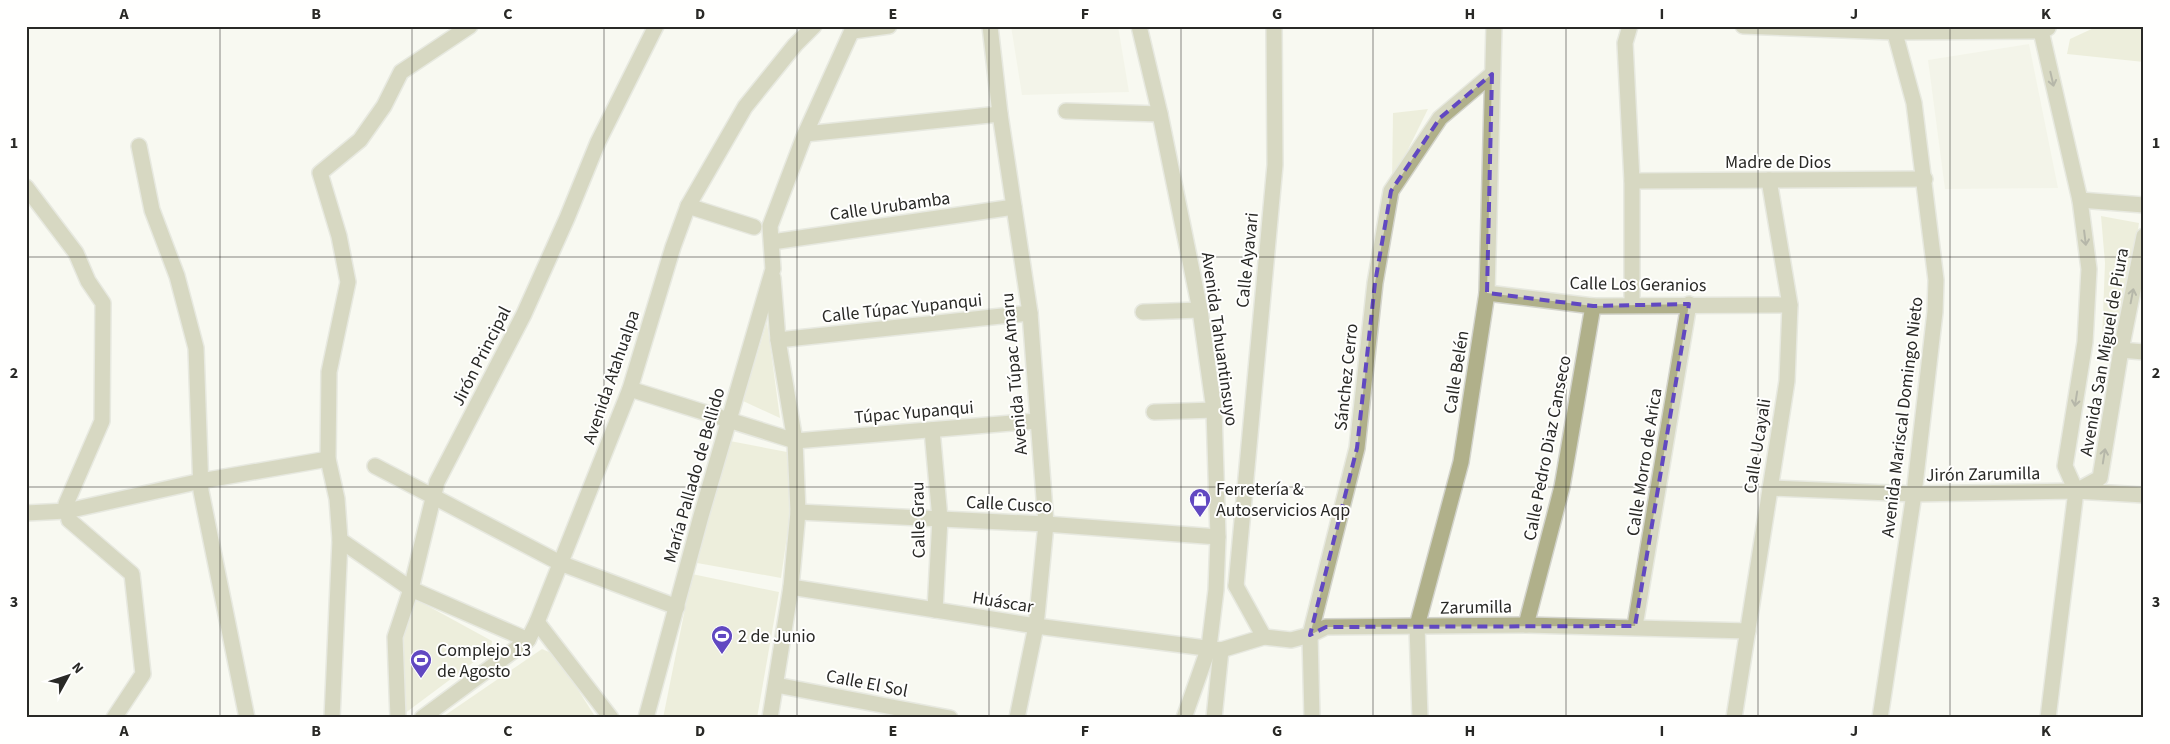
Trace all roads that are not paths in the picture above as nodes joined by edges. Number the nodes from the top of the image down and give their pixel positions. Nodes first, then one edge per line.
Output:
1 (470, 26) edge
2 (656, 26) edge
3 (814, 26) edge
4 (889, 26) edge
5 (990, 26) edge
6 (1139, 26) edge
7 (1274, 26) edge
8 (1494, 26) edge
9 (1630, 26) edge
10 (1743, 26) edge
11 (2044, 28) edge
12 (854, 29) edge
13 (1893, 29) edge
14 (1492, 74) junction
15 (1066, 111) dead end
16 (1000, 114) junction
17 (1160, 114) junction
18 (805, 134) junction
19 (139, 146) dead end
20 (1925, 179) junction
21 (1769, 180) junction
22 (1632, 182) junction
23 (26, 187) edge
24 (2080, 200) junction
25 (2144, 205) edge
26 (688, 206) junction
27 (1014, 207) junction
28 (754, 227) dead end
29 (2144, 236) edge
30 (772, 242) junction
31 (773, 269) junction
32 (1487, 293) junction
33 (1689, 304) junction
34 (1632, 305) junction
35 (1790, 305) junction
36 (1593, 306) junction
37 (1200, 310) junction
38 (1143, 312) dead end
39 (1030, 313) junction
40 (778, 340) junction
41 (2121, 350) junction
42 (2144, 352) edge
43 (630, 389) junction
44 (1214, 410) junction
45 (1154, 412) dead end
46 (729, 421) junction
47 (1037, 421) junction
48 (932, 430) junction
49 (795, 441) junction
50 (328, 459) junction
51 (375, 466) dead end
52 (201, 481) junction
53 (1770, 488) junction
54 (2076, 491) junction
55 (1914, 494) junction
56 (2144, 495) edge
57 (433, 496) junction
58 (67, 511) junction
59 (798, 512) junction
60 (26, 513) edge
61 (940, 519) junction
62 (1046, 524) junction
63 (1218, 537) junction
64 (340, 540) junction
65 (560, 563) junction
66 (1236, 586) junction
67 (791, 587) junction
68 (411, 589) junction
69 (1216, 590) junction
70 (676, 607) junction
71 (935, 610) junction
72 (537, 622) junction
73 (1526, 625) junction
74 (1036, 626) junction
75 (1417, 626) junction
76 (1635, 626) junction
77 (1748, 631) junction
78 (1310, 635) junction
79 (1264, 637) junction
80 (528, 640) junction
81 (1215, 648) junction
82 (776, 685) junction
83 (114, 718) edge
84 (247, 718) edge
85 (332, 718) edge
86 (398, 718) edge
87 (422, 718) edge
88 (610, 718) edge
89 (646, 718) edge
90 (770, 718) edge
91 (950, 718) edge
92 (1017, 718) edge
93 (1184, 718) edge
94 (1214, 718) edge
95 (1312, 718) edge
96 (1420, 718) edge
97 (1734, 718) edge
98 (1880, 718) edge
99 (2048, 718) edge

1 - 50 street
2 - 57 street, Jirón Principal
3 - 26 street, Avenida Atahualpa
4 - 12 street
5 - 16 street, Avenida Túpac Amaru
6 - 17 street, Avenida Tahuantinsuyo
7 - 66 street, Calle Ayavari
8 - 14 street, Calle Belén
9 - 22 street
10 - 13 street
11 - 13 street
11 -> 24 street, Avenida San Miguel de Piura
12 - 18 street
13 - 20 street, Avenida Mariscal Domingo Nieto
14 - 32 street, Calle Belén
14 - 78 street, Sánchez Cerro
15 - 17 street
16 - 18 street
16 - 27 street, Avenida Túpac Amaru
17 - 37 street, Avenida Tahuantinsuyo
18 - 30 street
19 - 52 street
20 - 21 street, Madre de Dios
20 - 55 street, Avenida Mariscal Domingo Nieto
21 - 22 street, Madre de Dios
21 - 35 street, Calle Ucayali
22 - 34 street
23 - 58 street
24 - 25 street
24 -> 54 street, Avenida San Miguel de Piura
26 - 28 street
26 - 43 street, Avenida Atahualpa
27 - 30 street, Calle Urubamba
27 - 39 street, Avenida Túpac Amaru
41 -> 29 street, Avenida San Miguel de Piura
30 - 31 street, María Pallado de Bellido
31 - 40 street
31 - 46 street, María Pallado de Bellido
32 - 36 street, Calle Los Geranios
32 - 75 street, Calle Belén
33 - 34 street, Calle Los Geranios
33 - 35 street, Calle Los Geranios
33 - 76 street, Calle Morro de Arica
34 - 36 street, Calle Los Geranios
35 - 53 street, Calle Ucayali
36 - 73 street, Calle Pedro Diaz Canseco
37 - 38 street
37 - 44 street, Avenida Tahuantinsuyo
39 - 40 street, Calle Túpac Yupanqui
39 - 47 street, Avenida Túpac Amaru
40 - 49 street
41 - 42 street
54 -> 41 street, Avenida San Miguel de Piura
43 - 46 street
43 - 65 street, Avenida Atahualpa
44 - 45 street
44 - 63 street, Avenida Tahuantinsuyo
46 - 49 street
46 - 70 street, María Pallado de Bellido
47 - 48 street, Túpac Yupanqui
47 - 62 street, Avenida Túpac Amaru
48 - 49 street, Túpac Yupanqui
48 - 61 street, Calle Grau
49 - 59 street
50 - 52 street
50 - 64 street
51 - 57 street
52 - 58 street
52 - 84 street
53 - 55 street, Jirón Zarumilla
53 - 77 street, Calle Ucayali
54 - 55 street, Jirón Zarumilla
54 - 56 street, Jirón Zarumilla
54 - 99 street
55 - 98 street, Avenida Mariscal Domingo Nieto
57 - 65 street
57 - 68 street, Jirón Principal
58 - 60 street
58 - 83 street
59 - 61 street, Calle Cusco
59 - 67 street
61 - 62 street, Calle Cusco
61 - 71 street, Calle Grau
62 - 63 street, Calle Cusco
62 - 74 street, Avenida Túpac Amaru
63 - 69 street, Avenida Tahuantinsuyo
64 - 68 street
64 - 85 street
65 - 70 street
65 - 72 street, Avenida Atahualpa
66 - 69 street
66 - 79 street
67 - 71 street, Huáscar
67 - 82 street
68 - 80 street
68 - 86 street, Jirón Principal
69 - 81 street, Avenida Tahuantinsuyo
70 - 89 street, María Pallado de Bellido
71 - 74 street, Huáscar
72 - 80 street, Avenida Atahualpa
72 - 88 street
73 - 75 street, Zarumilla
73 - 76 street, Zarumilla
74 - 81 street, Huáscar
74 - 92 street, Avenida Túpac Amaru
75 - 78 street, Zarumilla
75 - 96 street, Calle Belén
76 - 77 street, Zarumilla
77 - 97 street, Calle Ucayali
78 - 79 street, Zarumilla
78 - 95 street, Sánchez Cerro
79 - 81 street, Zarumilla
80 - 87 street, Avenida Atahualpa
81 - 93 street, Avenida Tahuantinsuyo
81 - 94 street
82 - 90 street
82 - 91 street, Calle El Sol

